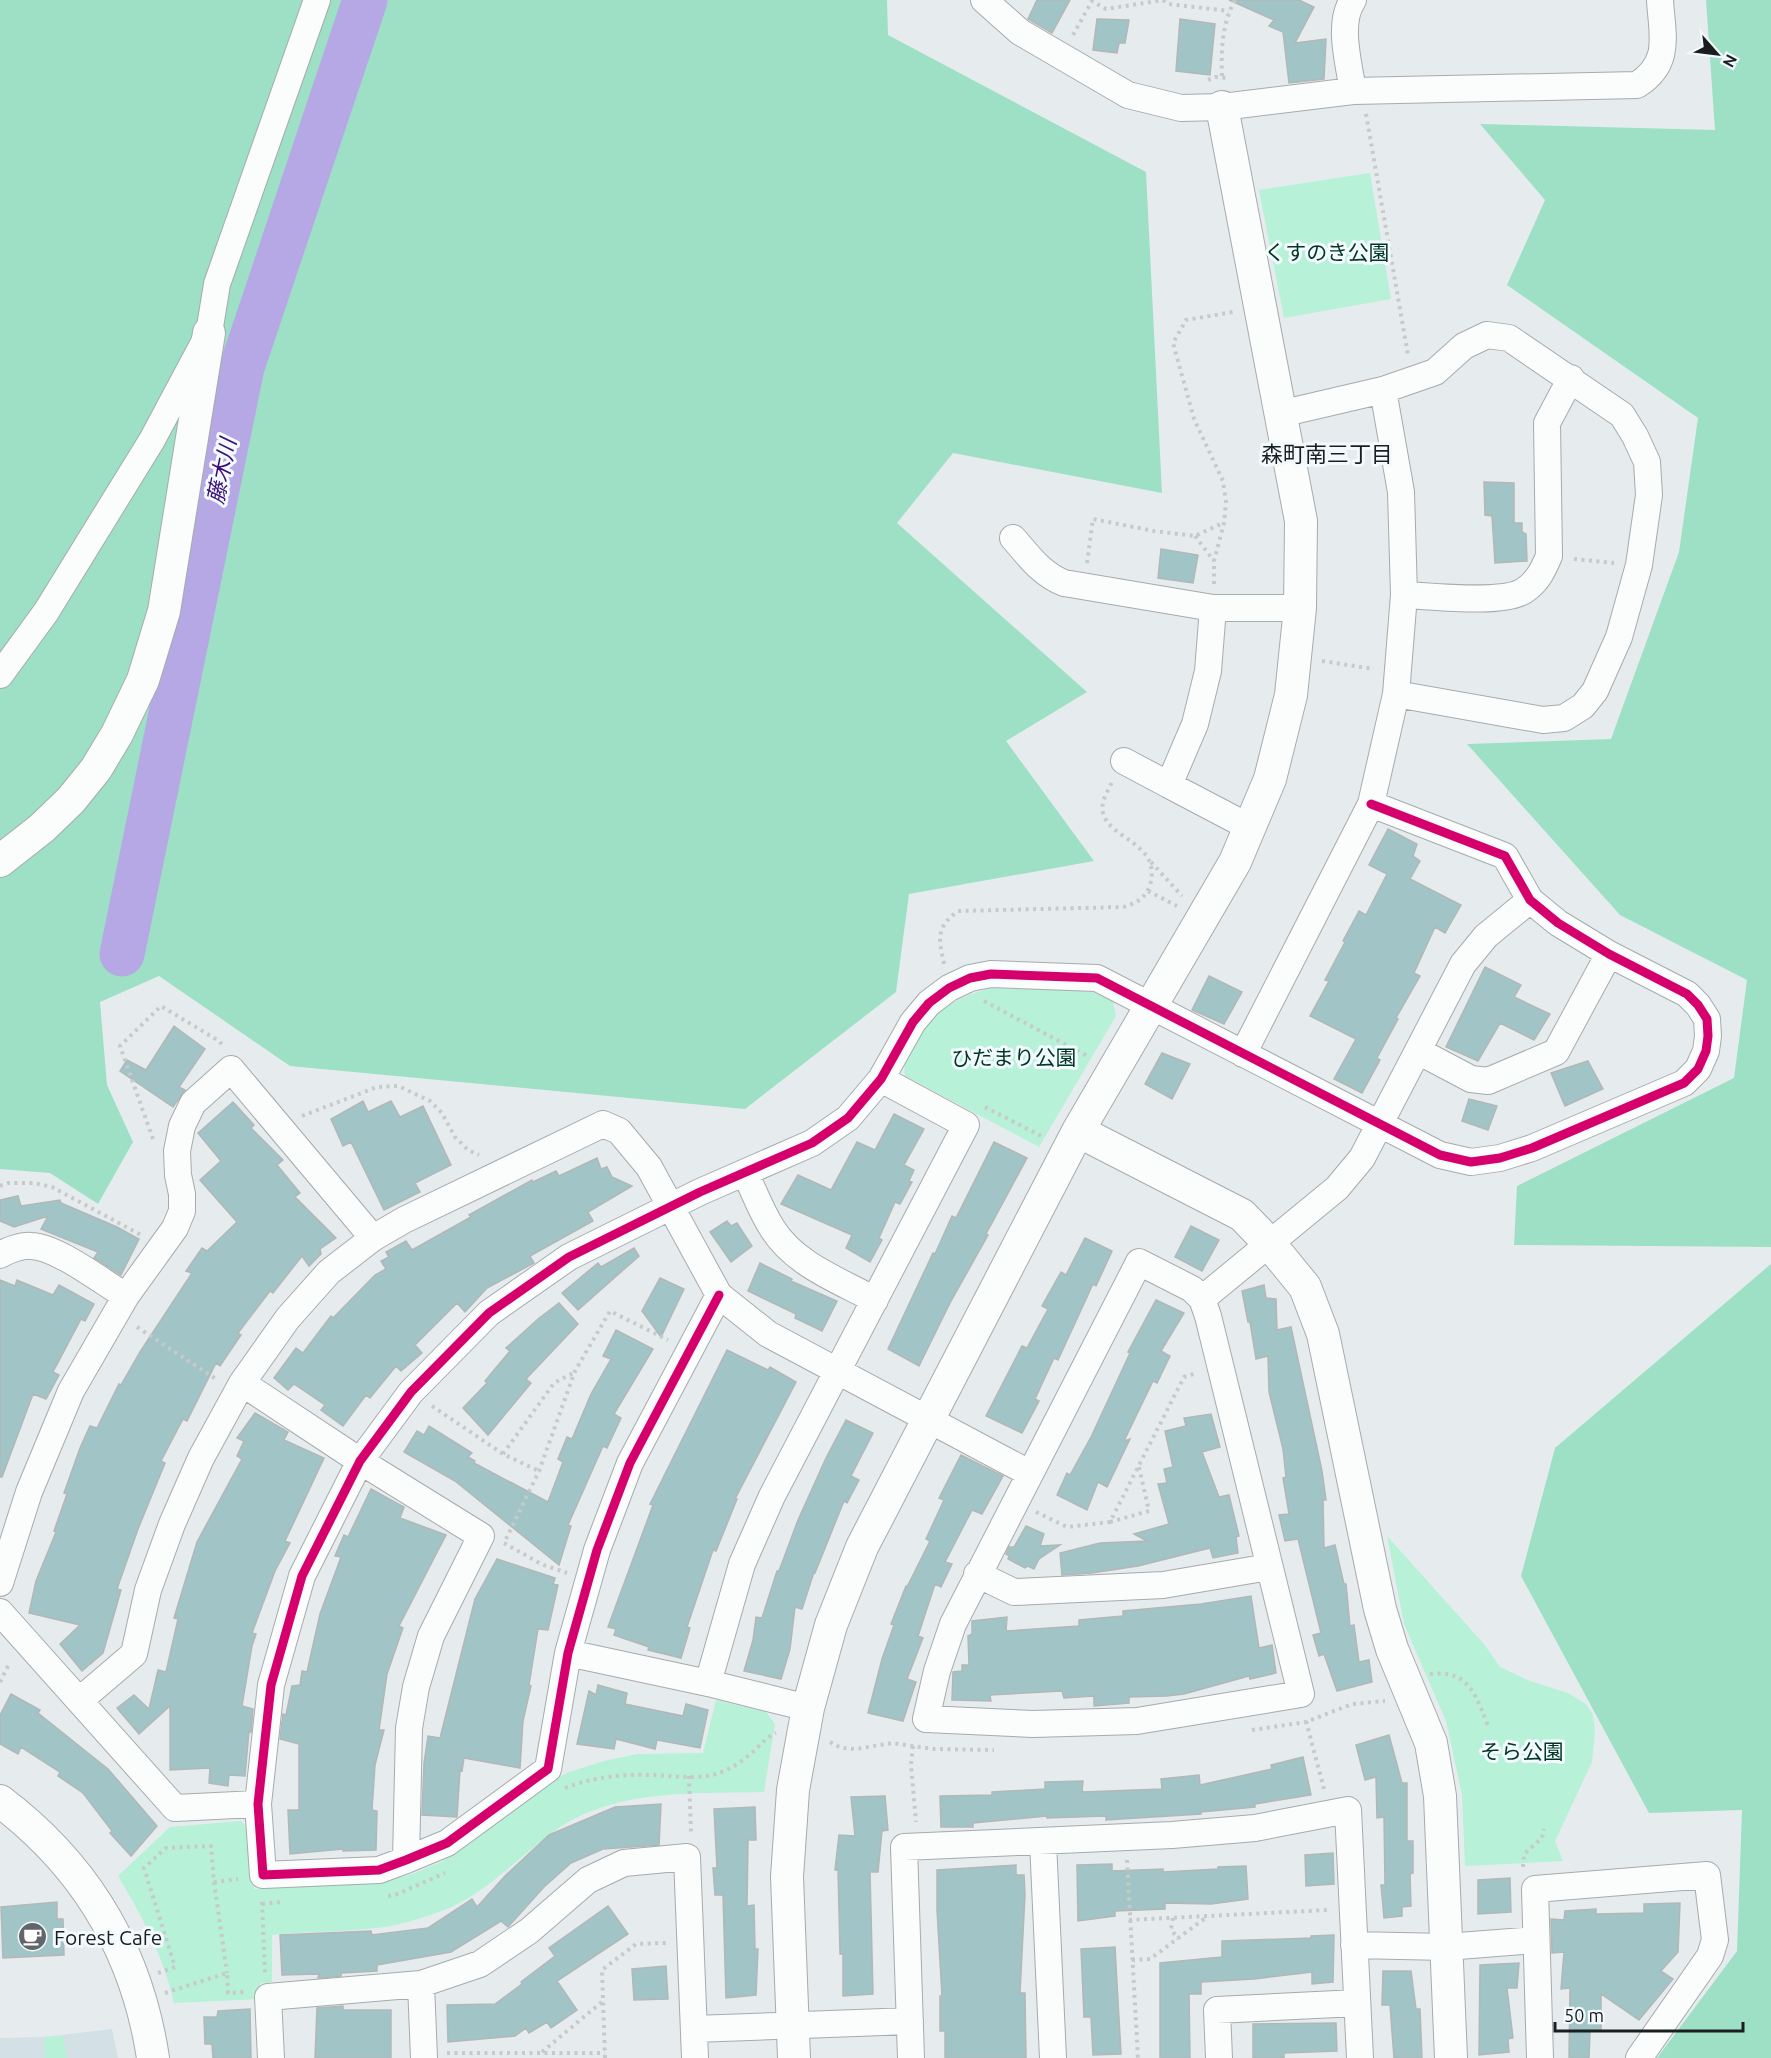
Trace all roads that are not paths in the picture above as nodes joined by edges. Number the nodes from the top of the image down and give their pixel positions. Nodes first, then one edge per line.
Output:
1 (317, 0) edge
2 (984, 0) edge
3 (1353, 0) edge
4 (1659, 0) edge
5 (1353, 91) junction
6 (1222, 107) junction
7 (209, 333) junction
8 (1571, 378) junction
9 (1383, 390) junction
10 (1280, 414) junction
11 (1013, 538) dead end
12 (1404, 595) junction
13 (1213, 608) junction
14 (1300, 608) junction
15 (0, 675) edge
16 (1397, 683) junction
17 (1124, 761) road end
18 (1169, 785) junction
19 (1371, 804) junction
20 (1249, 827) junction
21 (0, 861) edge
22 (1530, 900) junction
23 (1609, 954) junction
24 (1151, 1005) junction
25 (1418, 1051) junction
26 (1243, 1054) junction
27 (881, 1079) junction
28 (1379, 1125) junction
29 (1078, 1131) junction
30 (745, 1173) junction
31 (670, 1206) junction
32 (373, 1238) junction
33 (1269, 1242) junction
34 (0, 1255) edge
35 (719, 1295) junction
36 (875, 1299) junction
37 (1202, 1299) junction
38 (121, 1305) junction
39 (838, 1371) junction
40 (239, 1388) junction
41 (927, 1420) junction
42 (360, 1461) junction
43 (1029, 1473) junction
44 (1269, 1567) junction
45 (977, 1574) junction
46 (0, 1583) edge
47 (0, 1612) edge
48 (568, 1653) junction
49 (708, 1683) junction
50 (80, 1700) junction
51 (808, 1708) junction
52 (0, 1801) edge
53 (258, 1804) junction
54 (1043, 1842) junction
55 (406, 1860) junction
56 (1536, 1940) junction
57 (1354, 1945) junction
58 (1446, 1947) junction
59 (421, 1984) junction
60 (1357, 2003) junction
61 (910, 2021) junction
62 (793, 2026) junction
63 (694, 2029) junction
64 (424, 2055) edge
65 (153, 2058) edge
66 (271, 2058) edge
67 (694, 2058) edge
68 (794, 2058) edge
69 (911, 2058) edge
70 (1053, 2058) edge
71 (1219, 2058) edge
72 (1360, 2058) edge
73 (1451, 2058) edge
74 (1540, 2058) edge
75 (1639, 2058) edge

1 - 7 street
2 - 6 street
3 - 5 street
4 - 5 street
5 - 6 street
6 - 10 street
7 - 15 street
7 - 21 street
8 - 9 street
8 - 12 street
8 - 16 street
9 - 10 street
9 - 12 street
10 - 14 street
11 - 13 street
12 - 16 street
13 - 14 street
13 - 18 street
14 - 20 street
16 - 19 street
17 - 18 street
18 - 20 street
19 - 22 street
19 - 26 street
20 - 24 street
22 - 23 street
22 - 25 street
23 - 25 street
23 - 28 street
24 - 26 street
24 - 27 street
24 - 29 street
25 - 28 street
26 - 28 street
27 - 30 street
27 - 36 street
28 - 33 street
29 - 33 street
29 - 41 street
30 - 31 street
30 - 36 street
31 - 32 street
31 - 35 street
31 - 42 street
32 - 38 street
32 - 40 street
33 - 37 street
33 - 58 street
34 - 38 street
35 - 39 street
35 - 48 street
36 - 39 street
37 - 43 street
37 - 44 street
38 - 46 street
39 - 41 street
39 - 49 street
40 - 42 street
40 - 50 street
41 - 43 street
41 - 51 street
42 - 53 street
42 - 55 street
43 - 45 street
44 - 45 street
44 - 45 street
47 - 50 street
48 - 49 street
48 - 55 street
49 - 51 street
50 - 53 street
51 - 62 street
52 - 65 street
53 - 55 street
54 - 57 street
54 - 61 street
54 - 70 street
56 - 58 street
56 - 74 street
56 - 75 street
57 - 58 street
57 - 60 street
58 - 73 street
59 - 63 street
59 - 64 street
59 - 66 street
60 - 71 street
60 - 72 street
61 - 62 street
61 - 69 street
62 - 63 street
62 - 68 street
63 - 67 street

